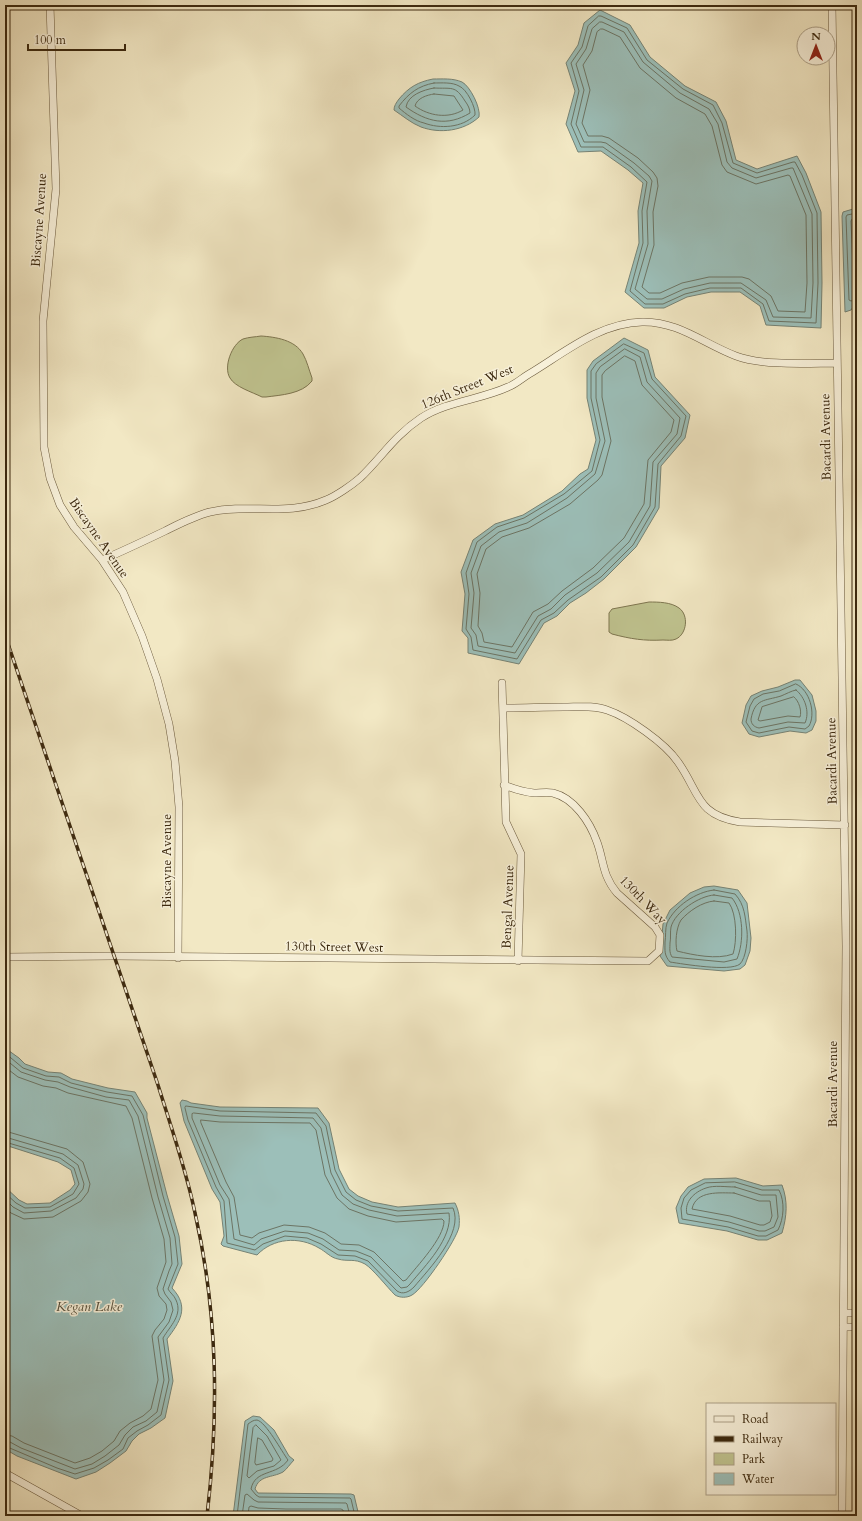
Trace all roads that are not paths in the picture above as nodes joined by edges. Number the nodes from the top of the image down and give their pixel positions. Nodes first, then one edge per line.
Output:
1 (50, 5) edge
2 (832, 5) edge
3 (837, 363) junction
4 (102, 560) junction
5 (502, 683) dead end
6 (503, 708) junction
7 (504, 785) junction
8 (845, 825) junction
9 (660, 951) joint
10 (5, 958) edge
11 (178, 958) junction
12 (518, 961) junction
13 (844, 1313) junction
14 (857, 1313) edge
15 (844, 1327) junction
16 (857, 1327) edge
17 (5, 1473) edge
18 (82, 1516) edge
19 (842, 1516) edge

1 - 4 street, Biscayne Avenue
2 - 3 street, Bacardi Avenue
3 - 4 street, 126th Street West
3 - 8 street, Bacardi Avenue
4 - 11 street, Biscayne Avenue
5 - 6 street, Bengal Avenue
6 - 7 street, Bengal Avenue
6 - 8 street
7 - 9 street, 130th Way
7 - 12 street, Bengal Avenue
8 - 13 street, Bacardi Avenue
9 - 12 street, 130th Street West
10 - 11 street, 130th Street West
11 - 12 street, 130th Street West
13 - 14 street
13 - 15 street, Bacardi Avenue
15 - 16 street
15 - 19 street, Bacardi Avenue
17 - 18 street

